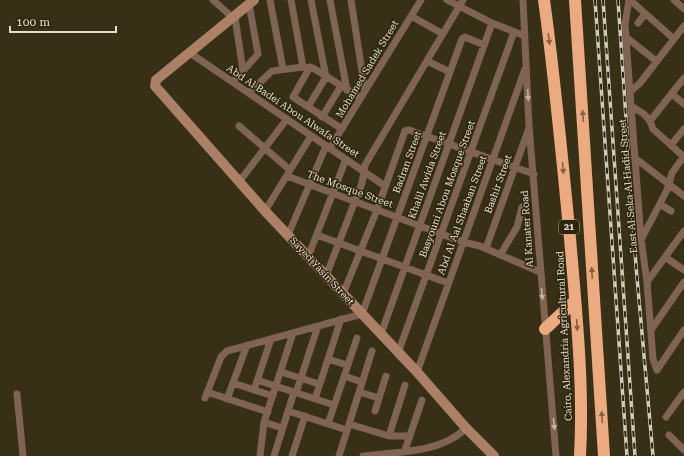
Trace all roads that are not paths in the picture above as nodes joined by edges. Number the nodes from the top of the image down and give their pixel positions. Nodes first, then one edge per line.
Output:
1 (213, 0) edge
2 (270, 0) edge
3 (291, 0) edge
4 (311, 0) edge
5 (330, 0) edge
6 (351, 0) edge
7 (447, 0) edge
8 (463, 0) edge
9 (523, 0) edge
10 (544, 0) edge
11 (575, 0) edge
12 (630, 0) edge
13 (674, 0) edge
14 (419, 1) edge
15 (252, 2) edge
16 (459, 7) junction
17 (684, 9) edge
18 (645, 14) junction
19 (411, 16) junction
20 (234, 18) junction
21 (492, 23) junction
22 (638, 23) dead end
23 (684, 26) edge
24 (514, 32) junction
25 (443, 34) junction
26 (525, 36) junction
27 (626, 37) junction
28 (674, 39) junction
29 (484, 45) junction
30 (190, 53) junction
31 (427, 61) junction
32 (656, 61) junction
33 (526, 65) junction
34 (307, 67) junction
35 (282, 69) junction
36 (243, 71) junction
37 (450, 72) junction
38 (326, 77) junction
39 (684, 78) edge
40 (233, 82) junction
41 (344, 88) junction
42 (365, 90) junction
43 (630, 92) junction
44 (249, 93) junction
45 (672, 94) junction
46 (361, 98) junction
47 (684, 104) edge
48 (631, 106) junction
49 (308, 107) junction
50 (322, 117) junction
51 (287, 119) junction
52 (650, 121) junction
53 (239, 126) dead end
54 (529, 126) junction
55 (684, 128) edge
56 (342, 129) junction
57 (311, 136) junction
58 (427, 137) junction
59 (448, 144) junction
60 (671, 145) junction
61 (328, 147) junction
62 (264, 148) junction
63 (471, 152) junction
64 (684, 156) edge
65 (635, 158) junction
66 (346, 159) junction
67 (493, 159) junction
68 (514, 167) junction
69 (363, 171) junction
70 (288, 173) junction
71 (534, 174) junction
72 (239, 182) junction
73 (669, 184) junction
74 (309, 185) junction
75 (385, 186) junction
76 (332, 193) junction
77 (684, 196) edge
78 (354, 201) junction
79 (660, 204) junction
80 (522, 207) dead end
81 (377, 210) junction
82 (671, 210) dead end
83 (265, 211) junction
84 (398, 218) junction
85 (419, 226) junction
86 (684, 231) edge
87 (441, 234) junction
88 (288, 235) junction
89 (317, 235) junction
90 (641, 239) junction
91 (463, 242) junction
92 (338, 243) junction
93 (486, 248) junction
94 (361, 251) junction
95 (500, 255) junction
96 (308, 257) junction
97 (665, 257) junction
98 (383, 259) junction
99 (404, 267) junction
100 (684, 270) edge
101 (540, 272) junction
102 (426, 275) junction
103 (326, 276) junction
104 (647, 282) junction
105 (684, 282) edge
106 (448, 284) junction
107 (343, 294) junction
108 (575, 301) junction
109 (362, 314) junction
110 (341, 319) junction
111 (318, 326) junction
112 (545, 329) junction
113 (651, 330) junction
114 (684, 330) edge
115 (293, 332) junction
116 (381, 334) junction
117 (357, 338) dead end
118 (271, 339) junction
119 (247, 345) junction
120 (372, 351) dead end
121 (398, 353) junction
122 (328, 359) junction
123 (347, 366) junction
124 (281, 372) junction
125 (417, 372) junction
126 (344, 376) junction
127 (386, 376) dead end
128 (301, 378) junction
129 (257, 380) junction
130 (362, 382) junction
131 (233, 383) junction
132 (320, 384) junction
133 (276, 386) junction
134 (405, 386) dead end
135 (254, 390) junction
136 (295, 392) junction
137 (359, 392) junction
138 (684, 392) edge
139 (17, 394) dead end
140 (273, 396) junction
141 (379, 398) junction
142 (227, 399) junction
143 (315, 399) junction
144 (422, 400) dead end
145 (334, 405) junction
146 (288, 411) junction
147 (375, 411) dead end
148 (268, 412) junction
149 (305, 416) junction
150 (666, 417) dead end
151 (264, 422) junction
152 (328, 424) junction
153 (348, 427) junction
154 (282, 428) junction
155 (466, 428) junction
156 (669, 435) dead end
157 (389, 436) junction
158 (410, 436) junction
159 (405, 450) junction
160 (684, 450) edge
161 (23, 456) edge
162 (260, 456) edge
163 (274, 456) edge
164 (292, 456) edge
165 (339, 456) edge
166 (363, 456) edge
167 (494, 456) edge
168 (556, 456) edge
169 (580, 456) edge
170 (604, 456) edge

1 - 20 street
2 - 35 street
3 - 34 street
4 - 38 street
5 - 41 street
6 - 42 street
7 - 16 street
8 - 16 street
9 - 26 street, Al Kanater Road
10 -> 108 highway, Cairo, Alexandria Agricultural Road / 21
170 -> 11 highway, 21
12 - 18 street
12 - 27 street, East Al Seka Al Hadid Street
13 - 17 street
14 - 19 street, Mohamed Sadek Street
15 - 20 street
15 - 36 street
16 - 21 street
16 - 25 street
18 - 22 street
18 - 28 street
19 - 25 street
19 - 42 street, Mohamed Sadek Street
20 - 30 street
20 - 36 street
21 - 24 street
21 - 29 street, Khalil Awida Street
23 - 28 street
24 - 26 street
24 - 63 street, Basyouni Abou Mosque Street
25 - 31 street
26 - 33 street, Al Kanater Road
27 - 32 street
27 - 43 street, East Al Seka Al Hadid Street
28 - 32 street
29 - 37 street, Badran Street
29 - 59 street, Khalil Awida Street
30 - 40 street, Abd Al Badei Abou Alwafa Street
30 - 72 street, Sayed Yasin Street
31 - 37 street
31 - 69 street
32 - 43 street
33 -> 54 street, Al Kanater Road
33 - 67 street, Abd Al Aal Shaaban Street
34 - 35 street
34 - 38 street
34 - 49 street
35 - 44 street
36 - 40 street
37 - 58 street, Badran Street
38 - 41 street
38 - 49 street
39 - 45 street
40 - 44 street, Abd Al Badei Abou Alwafa Street
41 - 46 street
41 - 50 street
42 - 46 street, Mohamed Sadek Street
43 - 48 street, East Al Seka Al Hadid Street
44 - 51 street, Abd Al Badei Abou Alwafa Street
45 - 47 street
45 - 52 street
46 - 56 street, Mohamed Sadek Street
48 - 52 street
48 - 65 street, East Al Seka Al Hadid Street
49 - 50 street
50 - 56 street
51 - 57 street, Abd Al Badei Abou Alwafa Street
51 - 62 street
52 - 60 street
53 - 62 street, The Mosque Street
54 - 68 street, Bashir Street
54 - 71 street, Al Kanater Road
55 - 60 street
56 - 61 street, Mohamed Sadek Street
57 - 61 street, Abd Al Badei Abou Alwafa Street
57 - 70 street
58 - 59 street
58 - 75 street
58 - 84 street, Badran Street
59 - 63 street
59 - 85 street, Khalil Awida Street
60 - 64 street
61 - 66 street, Abd Al Badei Abou Alwafa Street
61 - 74 street, Mohamed Sadek Street
62 - 70 street, The Mosque Street
62 - 72 street
63 - 67 street
63 - 87 street, Basyouni Abou Mosque Street
64 - 73 street
65 - 73 street
65 - 90 street, East Al Seka Al Hadid Street
66 - 69 street, Abd Al Badei Abou Alwafa Street
66 - 76 street
67 - 68 street
67 - 91 street, Abd Al Aal Shaaban Street
68 - 71 street
68 - 93 street, Bashir Street
69 - 75 street, Abd Al Badei Abou Alwafa Street
69 - 78 street
70 - 74 street, The Mosque Street
70 - 83 street
71 - 101 street, Al Kanater Road
72 - 83 street, Sayed Yasin Street
73 - 77 street
73 - 79 street
74 - 76 street, The Mosque Street
74 - 88 street, Mohamed Sadek Street
75 - 81 street
76 - 78 street, The Mosque Street
76 - 89 street
78 - 81 street, The Mosque Street
78 - 92 street
79 - 82 street
79 - 90 street
80 - 95 street
81 - 84 street, The Mosque Street
81 - 94 street
83 - 88 street, Sayed Yasin Street
84 - 85 street, The Mosque Street
84 - 98 street, Badran Street
85 - 87 street, The Mosque Street
85 - 99 street, Khalil Awida Street
86 - 97 street
87 - 91 street, The Mosque Street
87 - 102 street, Basyouni Abou Mosque Street
88 - 96 street, Sayed Yasin Street
89 - 92 street
89 - 96 street
90 - 104 street, East Al Seka Al Hadid Street
91 - 93 street, The Mosque Street
91 - 106 street, Abd Al Aal Shaaban Street
92 - 94 street
92 - 103 street
93 - 95 street, The Mosque Street
94 - 98 street
94 - 107 street
95 - 101 street, The Mosque Street
96 - 103 street, Sayed Yasin Street
97 - 100 street
97 - 104 street
98 - 99 street
98 - 109 street, Badran Street
99 - 102 street
99 - 116 street, Khalil Awida Street
101 -> 112 street, Al Kanater Road
102 - 106 street
102 - 121 street, Basyouni Abou Mosque Street
103 - 107 street, Sayed Yasin Street
104 - 113 street, East Al Seka Al Hadid Street
105 - 113 street
106 - 125 street, Abd Al Aal Shaaban Street
107 - 109 street, Sayed Yasin Street
108 - 112 highway
108 -> 169 highway, Cairo, Alexandria Agricultural Road / 21
109 - 110 street
109 - 116 street, Sayed Yasin Street
110 - 111 street
110 - 122 street
111 - 115 street
111 - 128 street
112 -> 168 street, Al Kanater Road
113 - 114 street, East Al Seka Al Hadid Street
115 - 118 street
115 - 124 street
116 - 121 street, Sayed Yasin Street
117 - 123 street
118 - 119 street
118 - 129 street
119 - 131 street
119 - 142 street
120 - 130 street
121 - 125 street, Sayed Yasin Street
122 - 123 street
122 - 132 street
123 - 126 street
124 - 128 street
124 - 133 street
125 - 155 street, Sayed Yasin Street
126 - 130 street
126 - 145 street
127 - 141 street
128 - 132 street
128 - 136 street
129 - 133 street
129 - 135 street
130 - 137 street
131 - 135 street
131 - 142 street
132 - 143 street
133 - 136 street
133 - 140 street
134 - 157 street
135 - 140 street
136 - 143 street
136 - 146 street
137 - 141 street
137 - 153 street
138 - 150 street
139 - 161 street
140 - 148 street
141 - 147 street
142 - 148 street
143 - 145 street
144 - 158 street
145 - 152 street
146 - 149 street
146 - 154 street
148 - 151 street
149 - 152 street
149 - 164 street
151 - 154 street
151 - 162 street
152 - 153 street
153 - 157 street
153 - 165 street
154 - 163 street
155 - 159 street
155 - 167 street, Sayed Yasin Street
156 - 160 street
157 - 158 street
158 - 159 street
159 - 166 street

